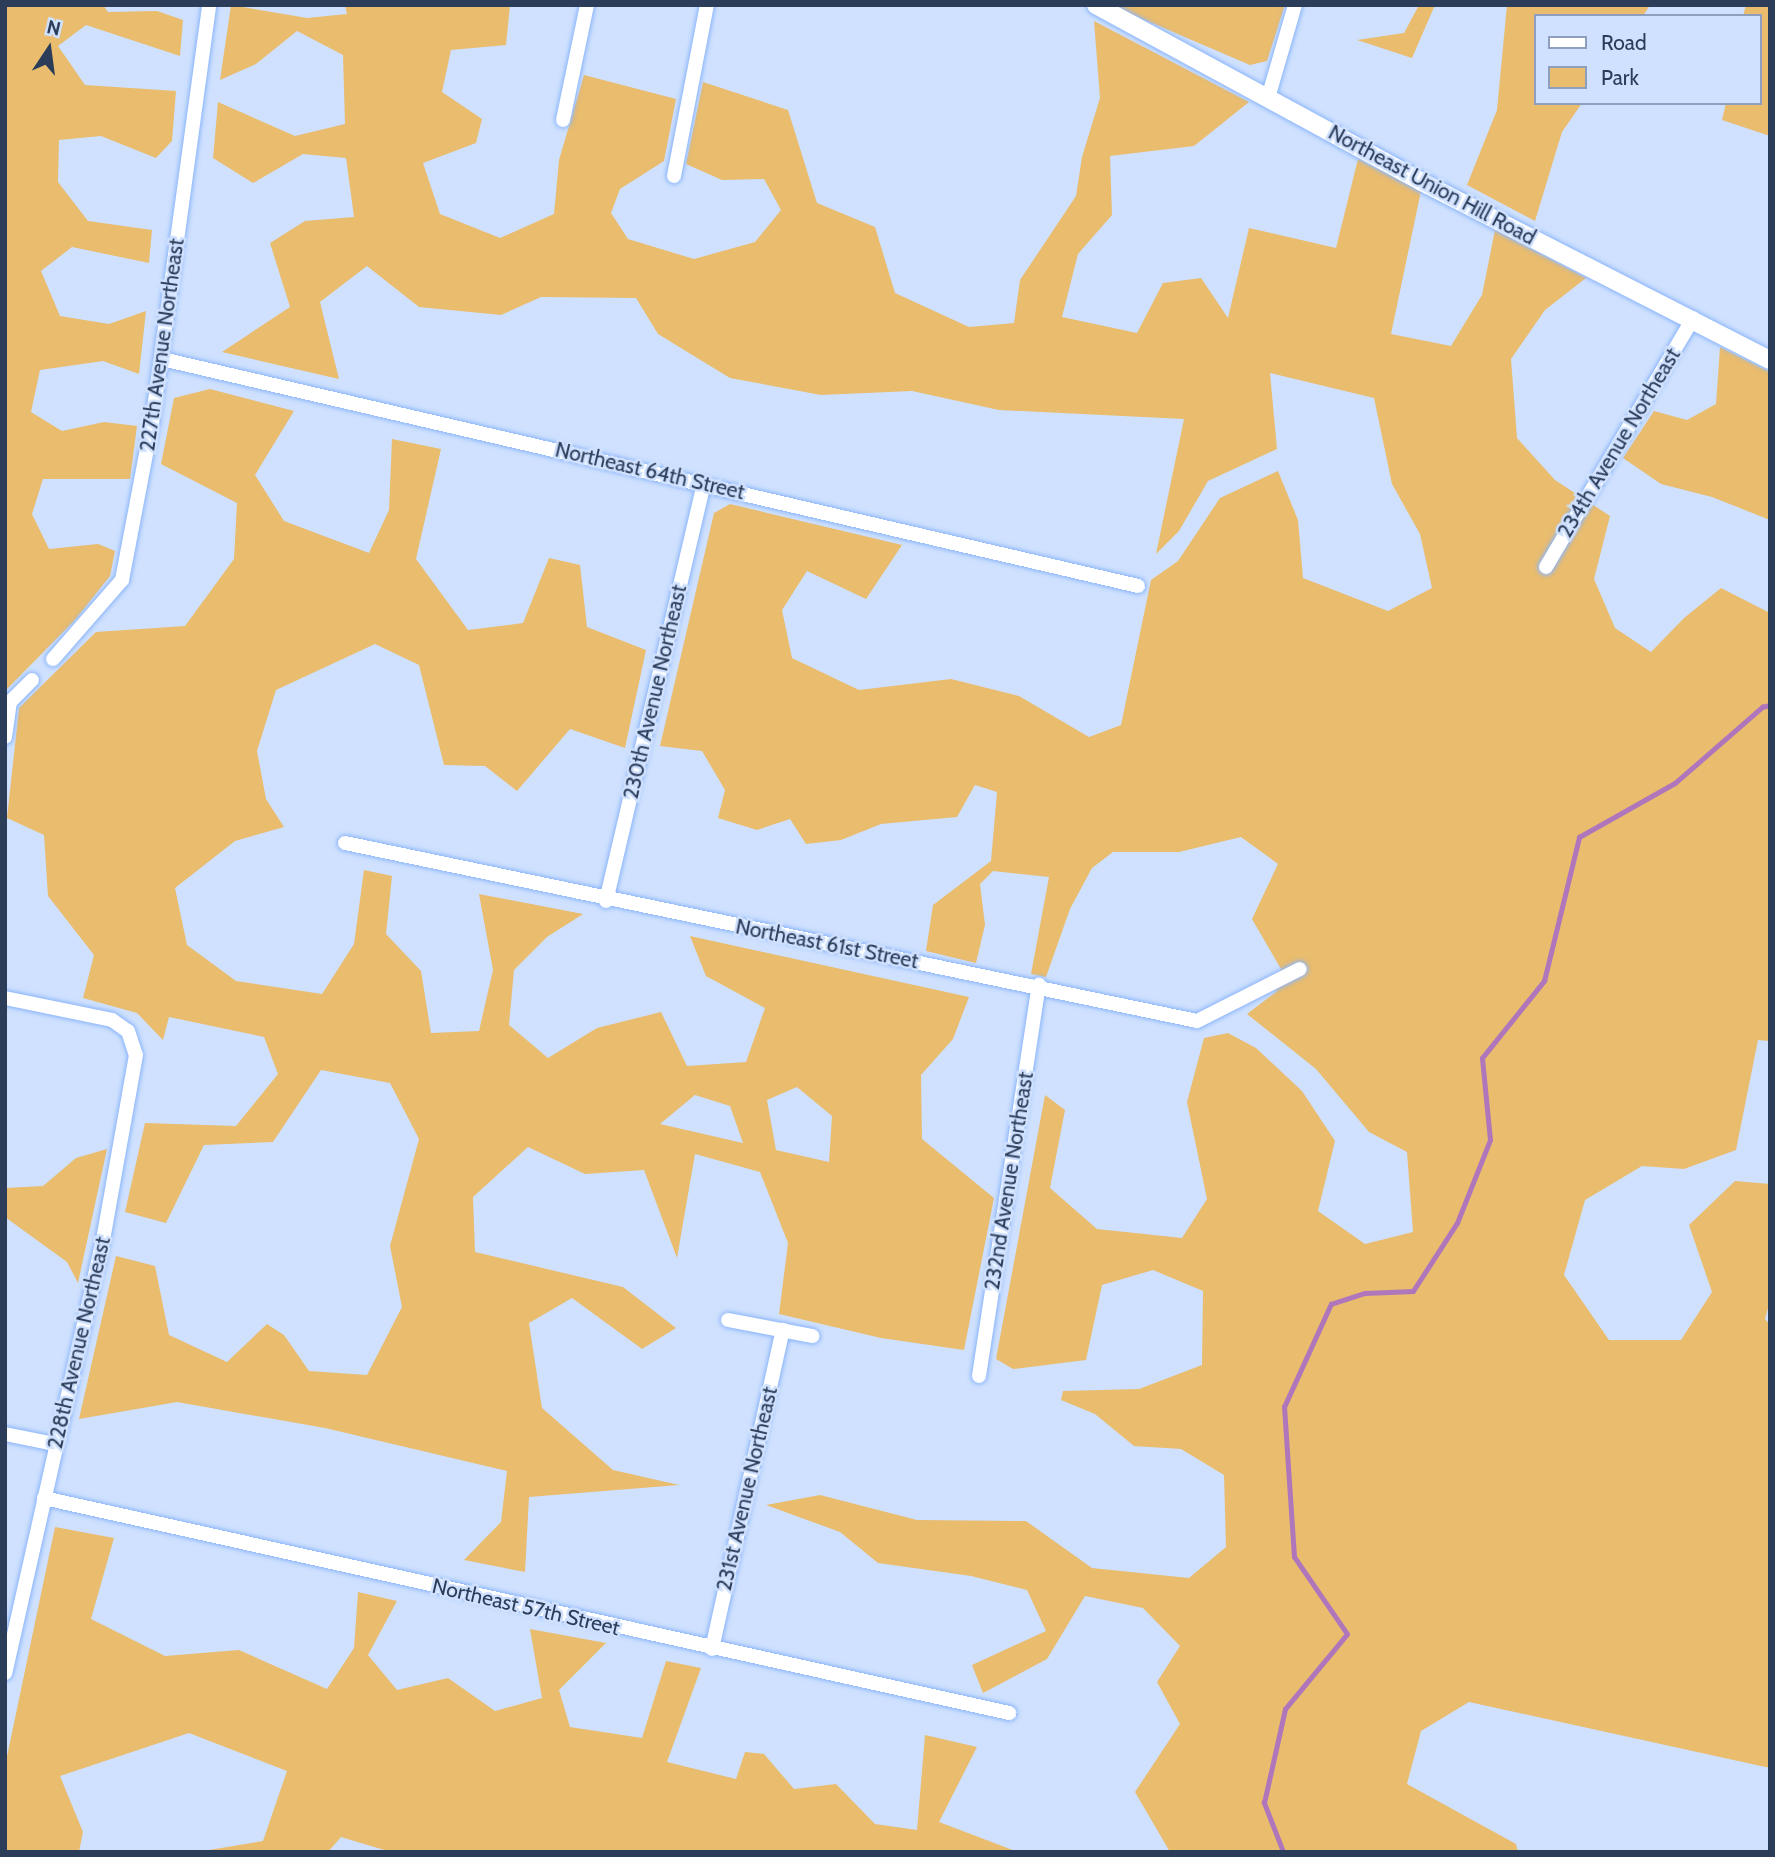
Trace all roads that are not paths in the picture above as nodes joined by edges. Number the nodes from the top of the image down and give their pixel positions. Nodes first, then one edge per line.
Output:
1 (209, 5) edge
2 (587, 5) edge
3 (707, 5) edge
4 (1096, 5) edge
5 (1295, 5) edge
6 (1268, 98) junction
7 (564, 120) dead end
8 (674, 176) dead end
9 (1693, 318) junction
10 (162, 359) junction
11 (1770, 360) edge
12 (705, 484) junction
13 (1546, 568) dead end
14 (1138, 586) dead end
15 (53, 659) dead end
16 (32, 680) dead end
17 (5, 737) edge
18 (345, 844) dead end
19 (606, 901) junction
20 (1300, 969) dead end
21 (1039, 985) junction
22 (5, 998) edge
23 (728, 1320) dead end
24 (783, 1330) junction
25 (813, 1336) dead end
26 (979, 1376) dead end
27 (5, 1434) edge
28 (54, 1444) junction
29 (44, 1498) junction
30 (712, 1649) junction
31 (5, 1673) edge
32 (1009, 1713) dead end

1 - 10 street, 227th Avenue Northeast
2 - 7 street
3 - 8 street
4 - 6 street, Northeast Union Hill Road
5 - 6 street
6 - 9 street, Northeast Union Hill Road
9 - 11 street, Northeast Union Hill Road
9 - 13 street, 234th Avenue Northeast
10 - 12 street, Northeast 64th Street
10 - 15 street, 227th Avenue Northeast
12 - 14 street, Northeast 64th Street
12 - 19 street, 230th Avenue Northeast
16 - 17 street
18 - 19 street, Northeast 61st Street
19 - 21 street, Northeast 61st Street
20 - 21 street, Northeast 61st Street
21 - 26 street, 232nd Avenue Northeast
22 - 28 street, 228th Avenue Northeast
23 - 24 street
24 - 25 street
24 - 30 street, 231st Avenue Northeast
27 - 28 street
28 - 29 street, 228th Avenue Northeast
29 - 30 street, Northeast 57th Street
29 - 31 street, 228th Avenue Northeast
30 - 32 street, Northeast 57th Street

